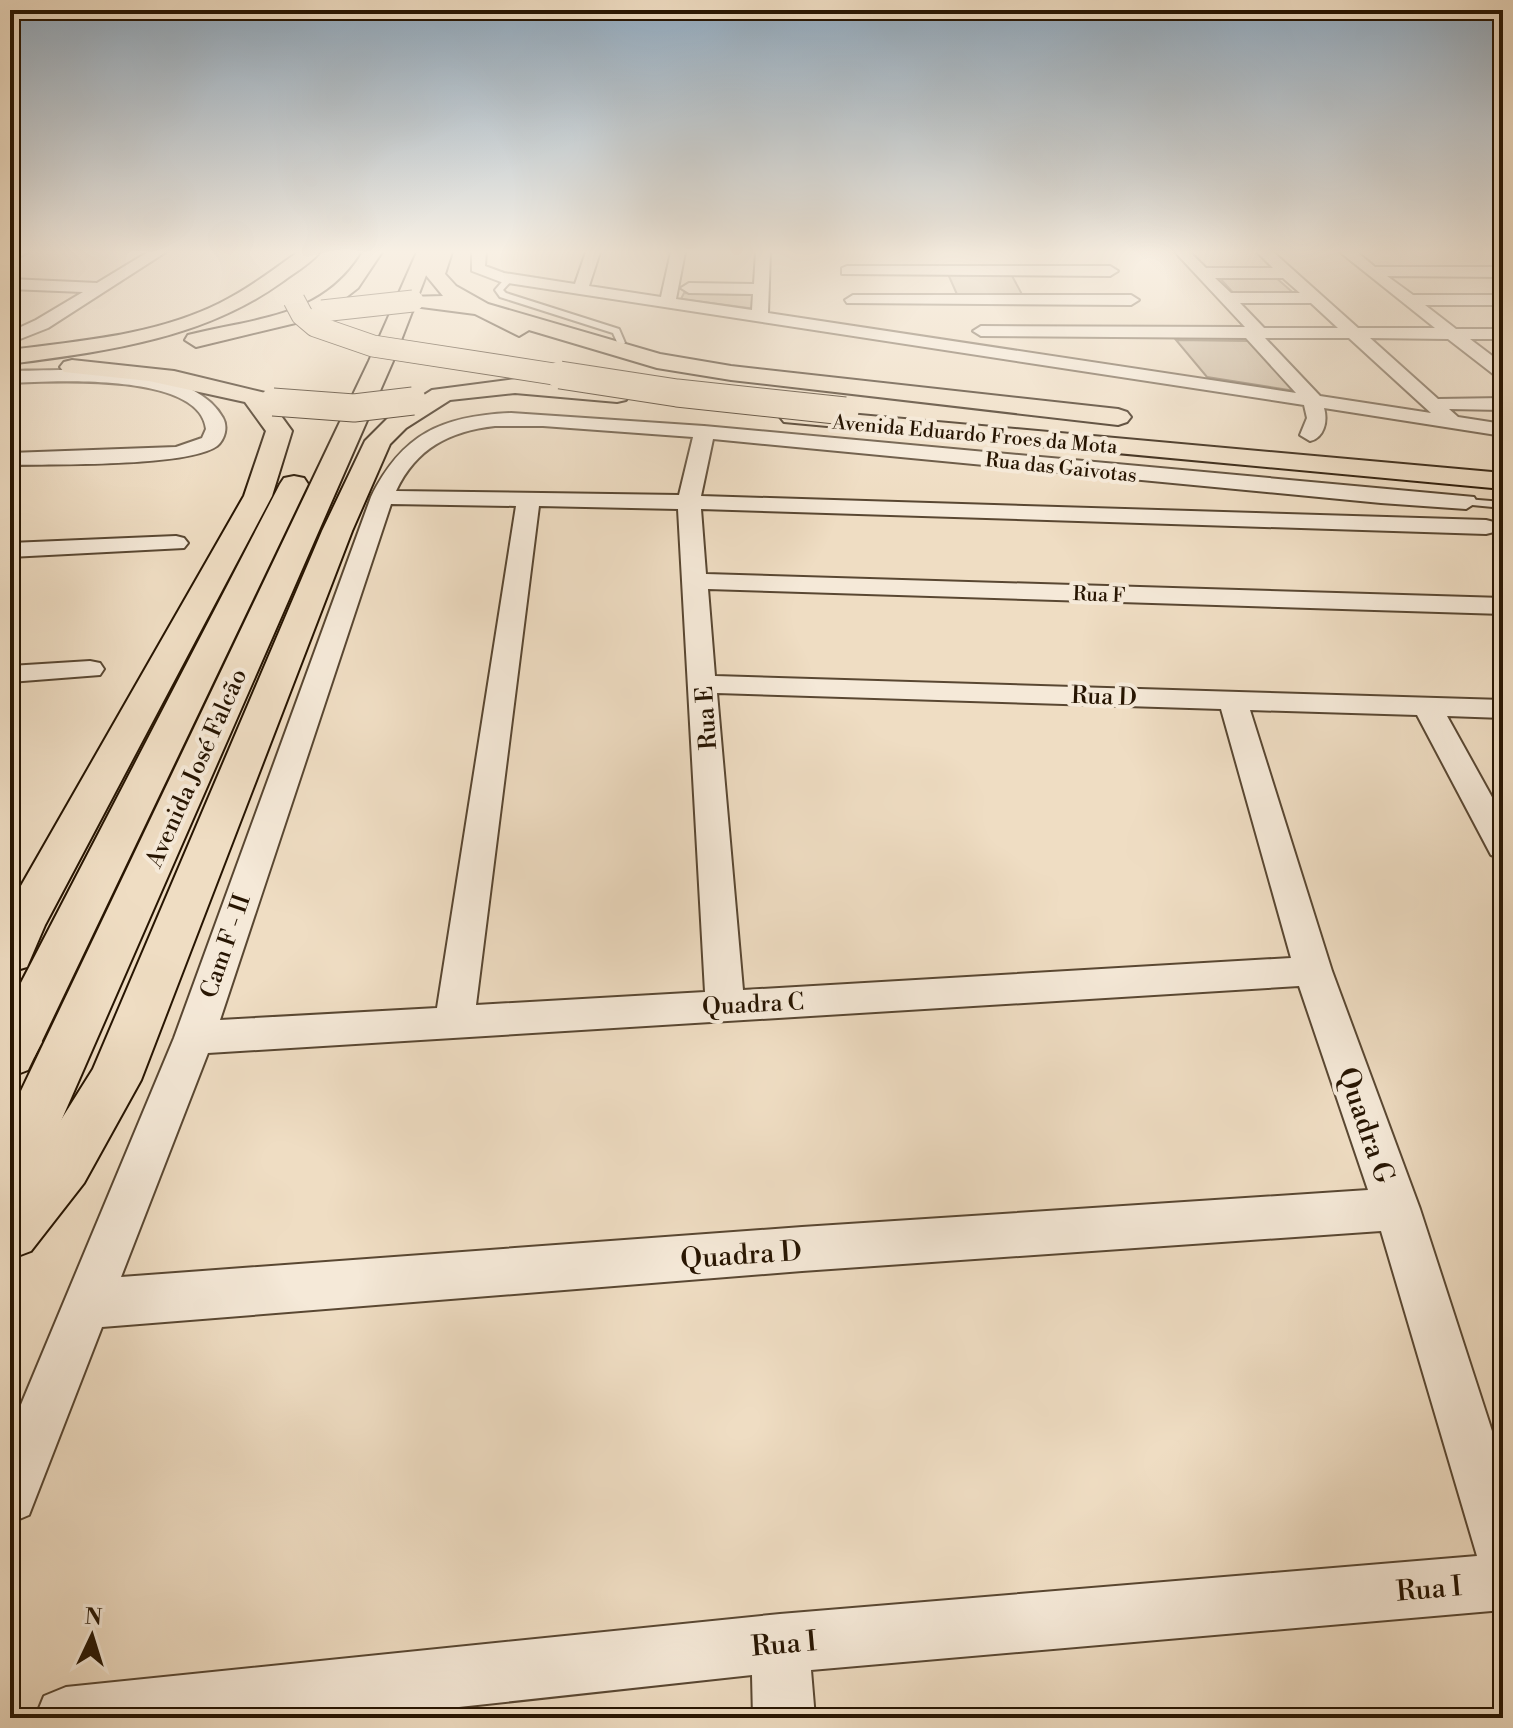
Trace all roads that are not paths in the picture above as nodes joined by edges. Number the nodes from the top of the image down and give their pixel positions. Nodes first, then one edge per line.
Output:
1 (147, 333) edge
2 (223, 333) edge
3 (258, 333) edge
4 (329, 333) edge
5 (379, 333) edge
6 (384, 333) edge
7 (520, 333) edge
8 (557, 333) edge
9 (617, 333) edge
10 (874, 333) edge
11 (1118, 333) edge
12 (1154, 333) joint
13 (1256, 334) junction
14 (1354, 334) junction
15 (1451, 334) junction
16 (1503, 334) edge
17 (610, 349) junction
18 (10, 357) edge
19 (657, 361) junction
20 (368, 363) junction
21 (10, 366) edge
22 (1503, 373) edge
23 (10, 377) edge
24 (257, 397) junction
25 (1312, 399) junction
26 (1432, 403) junction
27 (442, 404) junction
28 (1503, 404) edge
29 (1135, 418) dead end
30 (1451, 421) junction
31 (1503, 430) edge
32 (704, 432) junction
33 (1283, 433) dead end
34 (1310, 435) junction
35 (1340, 438) dead end
36 (1175, 439) junction
37 (1073, 442) junction
38 (1459, 449) dead end
39 (1503, 453) edge
40 (10, 459) edge
41 (1503, 467) edge
42 (1116, 473) junction
43 (1445, 476) junction
44 (1503, 481) edge
45 (382, 497) junction
46 (528, 501) junction
47 (689, 502) junction
48 (1466, 502) junction
49 (1503, 505) edge
50 (1125, 514) junction
51 (1486, 527) junction
52 (176, 543) dead end
53 (1503, 547) edge
54 (10, 550) edge
55 (694, 581) junction
56 (1503, 606) edge
57 (90, 669) dead end
58 (10, 674) edge
59 (704, 684) junction
60 (1233, 700) junction
61 (1427, 706) junction
62 (1503, 709) edge
63 (1503, 847) edge
64 (10, 954) edge
65 (1313, 971) junction
66 (725, 1007) junction
67 (455, 1020) junction
68 (12, 1038) edge
69 (194, 1038) junction
70 (10, 1174) edge
71 (1397, 1209) junction
72 (10, 1231) edge
73 (86, 1304) junction
74 (10, 1496) edge
75 (1503, 1551) edge
76 (1503, 1582) edge
77 (780, 1643) junction
78 (393, 1701) edge
79 (66, 1718) edge
80 (784, 1718) edge

1 - 18 main road
2 - 18 main road, Avenida Eduardo Froes da Mota
3 - 24 main road, Avenida Eduardo Froes da Mota
4 - 36 main road, bridge
5 - 20 main road
6 - 20 main road
7 - 27 main road, Avenida Eduardo Froes da Mota
8 - 17 main road, Avenida Eduardo Froes da Mota
9 - 17 lane
10 - 25 street
11 - 12 street
12 - 13 street
13 - 14 street
13 - 25 street
14 - 15 street
14 - 26 street
15 - 16 street
15 - 22 street
17 - 19 main road, Avenida Eduardo Froes da Mota
19 - 29 main road, Avenida Eduardo Froes da Mota
19 - 36 main road
20 - 68 main road, Avenida José Falcão
20 - 70 main road, Avenida José Falcão
21 - 24 main road, Avenida Eduardo Froes da Mota
23 - 40 street
24 - 27 main road, Avenida Eduardo Froes da Mota, bridge
24 - 64 main road
25 - 30 street
25 - 34 street
26 - 28 street
26 - 30 street
27 - 32 street, Rua das Gaivotas
27 - 37 main road, Avenida Eduardo Froes da Mota
27 - 45 street, Cam F - II
27 - 72 main road
30 - 31 street
32 - 42 street, Rua das Gaivotas
32 - 47 street, Rua E
33 - 34 main road
34 - 35 main road
36 - 41 main road
37 - 42 street
37 - 43 main road, Avenida Eduardo Froes da Mota
38 - 39 main road
42 - 48 street, Rua das Gaivotas
42 - 50 street
43 - 44 main road, Avenida Eduardo Froes da Mota
43 - 48 street
45 - 46 street
45 - 69 street, Cam F - II
46 - 47 street
46 - 67 street
47 - 50 street
47 - 55 street, Rua E
48 - 49 lane
48 - 51 street
50 - 51 street
51 - 53 street
52 - 54 street
55 - 56 street, Rua F
55 - 59 street, Rua E
57 - 58 street
59 - 60 street, Rua D
59 - 66 street, Rua E
60 - 61 street, Rua D
60 - 65 street, Quadra G
61 - 62 street, Rua D
61 - 63 street
65 - 66 street, Quadra C
65 - 71 street, Quadra G
66 - 67 street, Quadra C
67 - 69 street, Quadra C
69 - 73 street, Cam F - II
71 - 73 street, Quadra D
71 - 75 street, Quadra G
73 - 74 street, Cam F - II
76 - 77 street, Rua I
77 - 78 street, Rua I
77 - 80 street
78 - 79 street, Rua I

